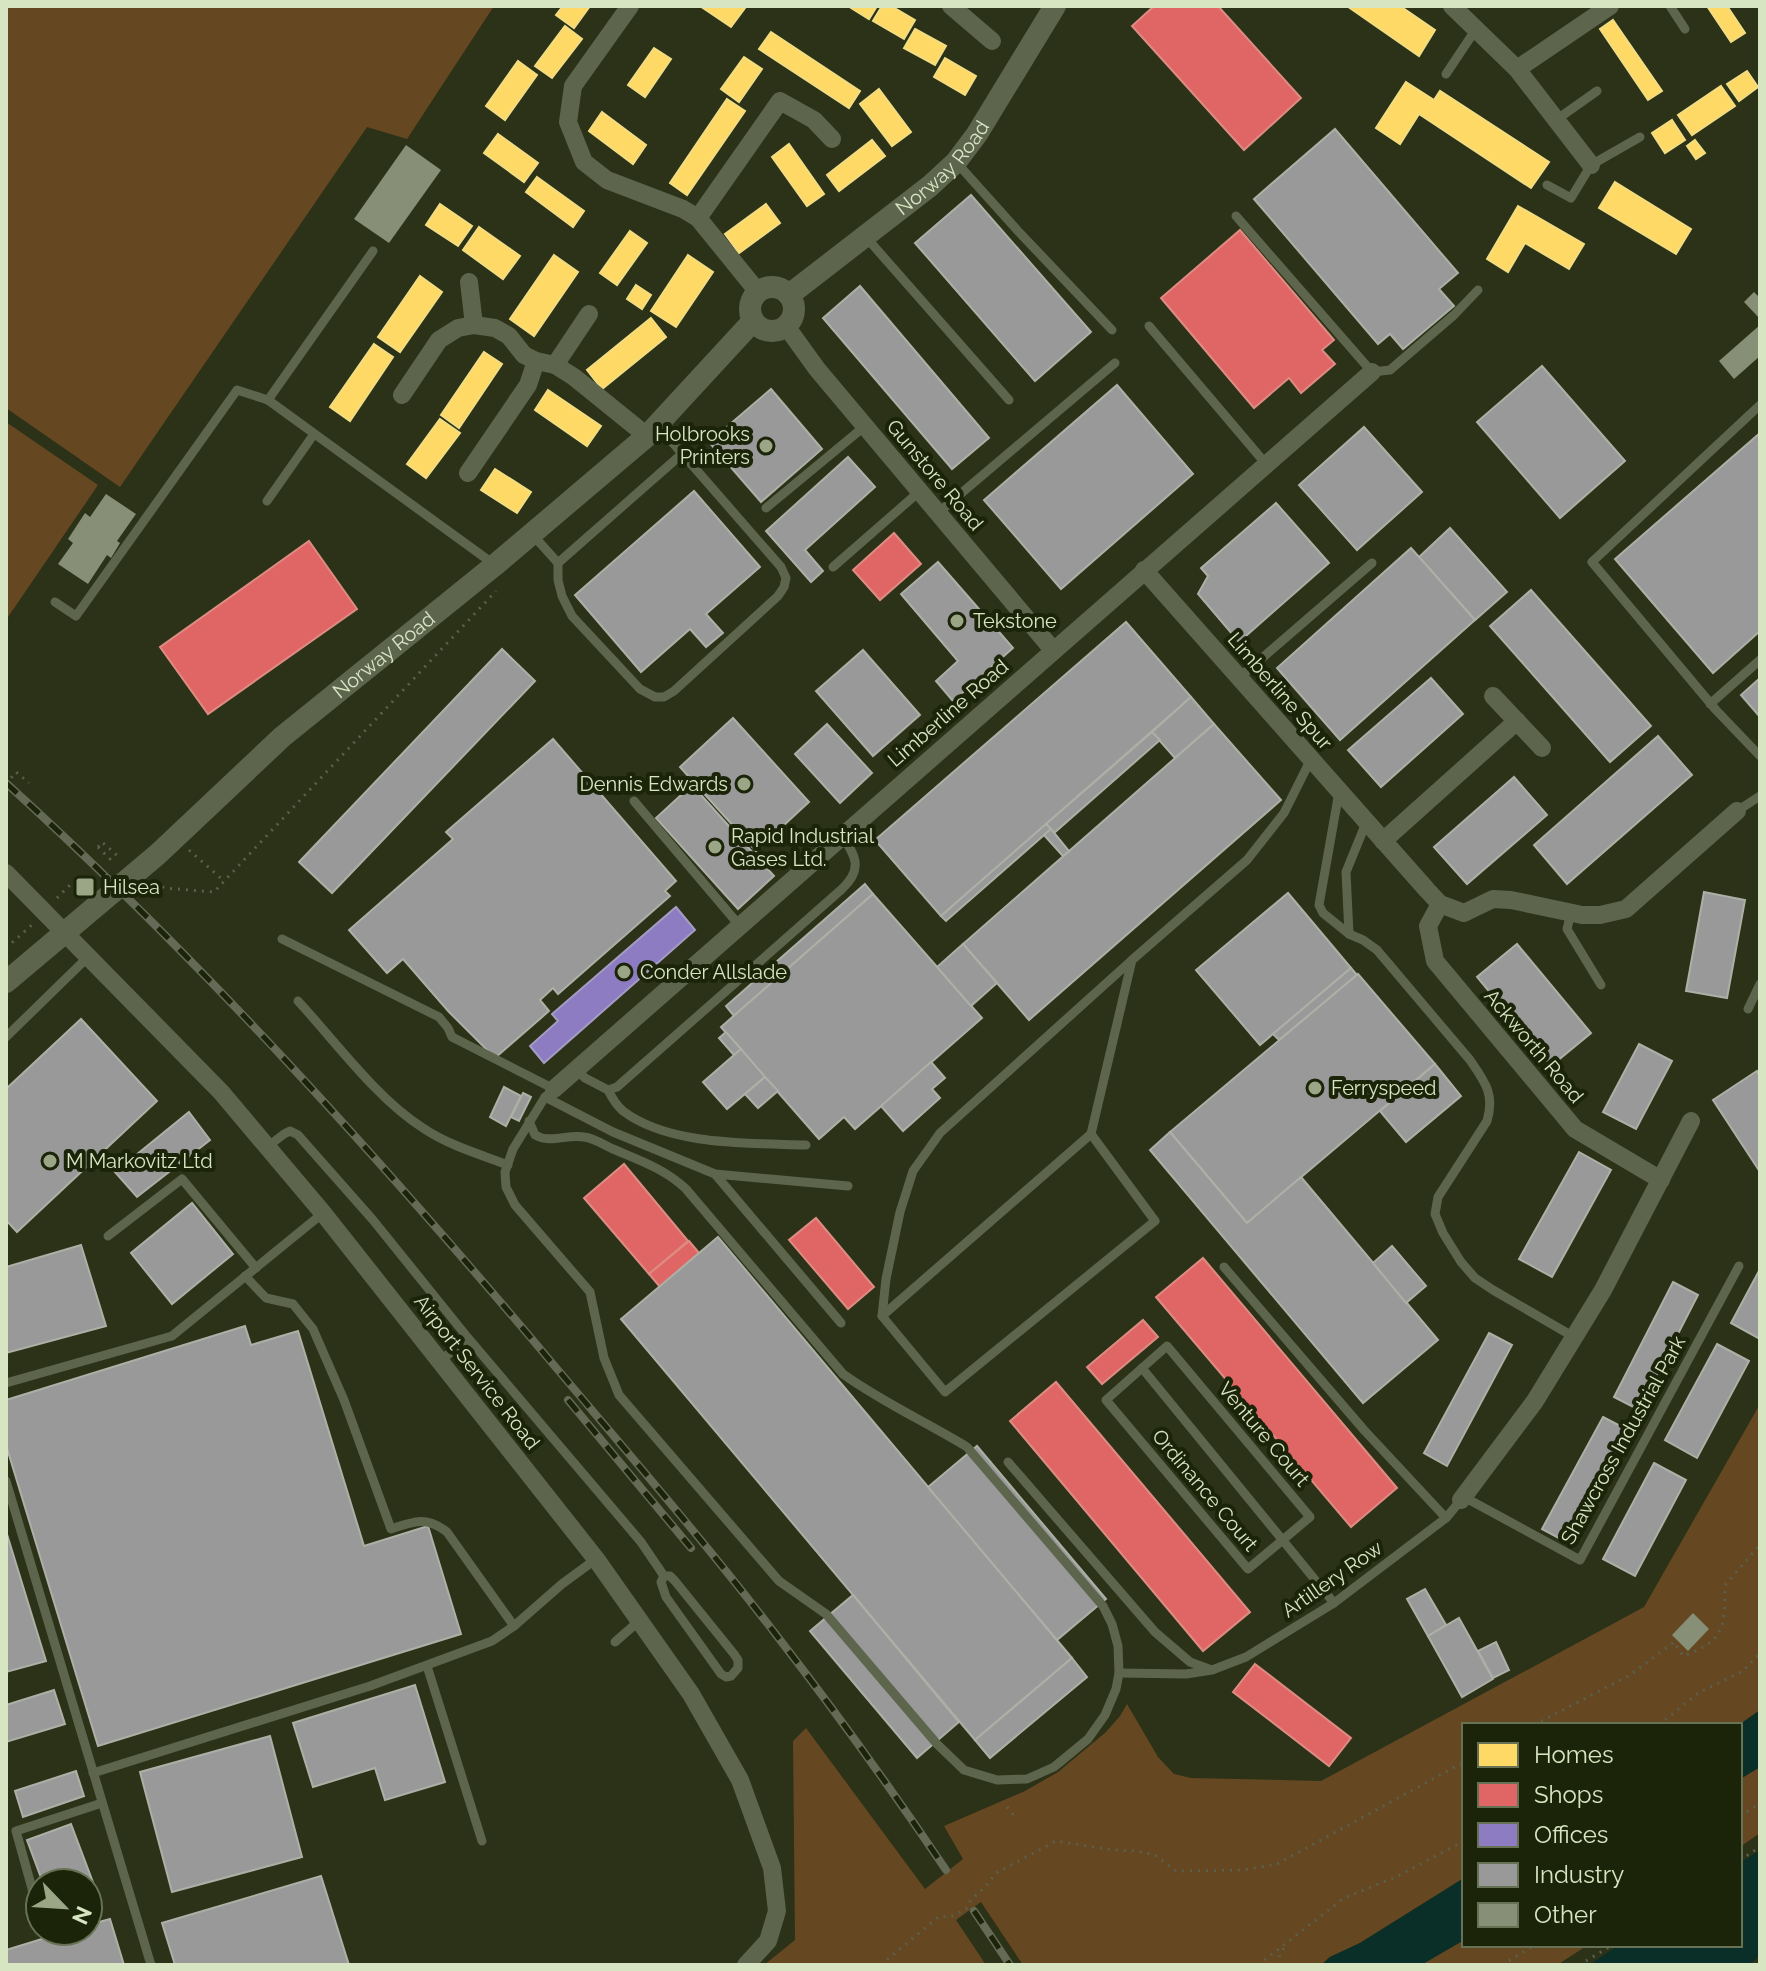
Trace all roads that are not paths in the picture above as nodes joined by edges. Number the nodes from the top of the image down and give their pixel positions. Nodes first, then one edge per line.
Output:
1 (630, 6) edge
2 (951, 6) edge
3 (1055, 6) edge
4 (1452, 6) edge
5 (1610, 6) edge
6 (1670, 6) edge
7 (1476, 29) junction
8 (1685, 29) dead end
9 (992, 41) dead end
10 (1517, 69) junction
11 (1446, 74) dead end
12 (1597, 91) dead end
13 (1556, 120) junction
14 (1640, 137) dead end
15 (832, 139) dead end
16 (956, 162) junction
17 (1591, 165) junction
18 (1547, 185) dead end
19 (1236, 216) dead end
20 (698, 218) junction
21 (865, 236) junction
22 (373, 251) dead end
23 (469, 282) dead end
24 (1478, 290) dead end
25 (758, 292) junction
26 (789, 295) junction
27 (589, 314) dead end
28 (753, 321) junction
29 (474, 325) junction
30 (786, 326) junction
31 (1149, 326) dead end
32 (1112, 330) dead end
33 (536, 361) junction
34 (1115, 363) dead end
35 (555, 365) junction
36 (1372, 372) junction
37 (402, 395) dead end
38 (268, 400) junction
39 (1009, 400) dead end
40 (1760, 405) edge
41 (865, 426) junction
42 (652, 430) junction
43 (314, 434) junction
44 (683, 453) junction
45 (1266, 464) junction
46 (468, 473) dead end
47 (920, 491) junction
48 (267, 501) dead end
49 (766, 508) dead end
50 (938, 513) junction
51 (532, 533) junction
52 (498, 562) junction
53 (558, 563) junction
54 (1372, 563) dead end
55 (833, 567) dead end
56 (1144, 570) junction
57 (55, 602) dead end
58 (1053, 650) junction
59 (1760, 660) edge
60 (1239, 678) junction
61 (1493, 696) dead end
62 (1710, 704) junction
63 (1517, 721) junction
64 (1542, 748) dead end
65 (1760, 756) edge
66 (1311, 759) junction
67 (1339, 792) junction
68 (1760, 796) edge
69 (634, 801) dead end
70 (1737, 811) joint
71 (1366, 823) junction
72 (842, 835) junction
73 (1383, 841) junction
74 (7, 876) edge
75 (1440, 904) junction
76 (1571, 913) junction
77 (739, 925) junction
78 (1349, 934) junction
79 (282, 939) dead end
80 (89, 956) junction
81 (1132, 960) junction
82 (10, 979) edge
83 (1760, 984) edge
84 (1601, 985) dead end
85 (298, 1001) dead end
86 (1748, 1009) dead end
87 (6, 1037) edge
88 (576, 1069) junction
89 (608, 1090) junction
90 (550, 1093) junction
91 (529, 1121) junction
92 (1691, 1121) dead end
93 (1091, 1134) junction
94 (806, 1145) dead end
95 (267, 1147) junction
96 (508, 1165) junction
97 (715, 1174) junction
98 (1661, 1180) junction
99 (848, 1186) dead end
100 (323, 1213) junction
101 (108, 1236) dead end
102 (1739, 1266) dead end
103 (1224, 1267) dead end
104 (256, 1268) junction
105 (245, 1276) junction
106 (882, 1316) junction
107 (841, 1323) dead end
108 (1574, 1337) junction
109 (468, 1338) junction
110 (440, 1361) junction
111 (1142, 1368) junction
112 (6, 1383) edge
113 (1008, 1462) dead end
114 (6, 1481) edge
115 (1462, 1498) junction
116 (1446, 1518) junction
117 (1282, 1541) junction
118 (596, 1559) junction
119 (664, 1576) junction
120 (1334, 1603) junction
121 (639, 1621) junction
122 (514, 1626) junction
123 (615, 1642) dead end
124 (427, 1666) junction
125 (1212, 1670) junction
126 (1119, 1673) junction
127 (93, 1773) junction
128 (102, 1803) junction
129 (482, 1841) dead end
130 (26, 1867) edge
131 (151, 1965) edge
132 (746, 1965) edge

1 - 20 street
2 - 9 street
3 - 16 street, Norway Road
4 - 7 street
5 - 10 street
6 - 8 lane
7 - 10 street
7 - 11 lane
10 - 13 street
12 - 13 lane
13 - 17 street
14 - 17 lane
15 - 20 street
16 - 21 street, Norway Road
16 - 32 lane
17 - 18 lane
19 - 36 lane
20 - 25 street
21 - 26 street, Norway Road
21 - 39 lane
22 - 38 lane
23 - 29 street
24 - 36 lane
25 - 26 street
25 - 28 street
26 - 30 street
27 - 35 street
28 - 30 street
28 - 42 street, Norway Road
29 - 33 street
29 - 37 street
30 - 41 street, Gunstore Road
31 - 45 lane
33 - 35 street
33 - 46 street
34 - 50 lane
35 - 42 street
36 - 45 street, Limberline Road
38 - 43 lane
38 - 57 lane
40 - 62 lane
41 - 47 street, Gunstore Road
41 - 49 lane
42 - 44 lane
42 - 51 street, Norway Road
43 - 48 lane
43 - 52 lane
44 - 53 lane
44 - 53 lane
45 - 56 street, Limberline Road
47 - 50 street, Gunstore Road
47 - 55 lane
50 - 58 street, Gunstore Road
51 - 52 street, Norway Road
51 - 53 lane
52 - 82 street, Norway Road
54 - 60 lane
56 - 58 street, Limberline Road
56 - 60 street, Limberline Spur
58 - 72 street, Limberline Road
59 - 62 lane
60 - 66 street, Limberline Spur
61 - 63 street
62 - 65 lane
63 - 64 street
63 - 73 street
66 - 67 street, Limberline Spur
66 - 81 lane
67 - 71 street, Limberline Spur
67 - 78 lane
68 - 70 lane
69 - 77 lane
70 - 76 street
71 - 73 street, Limberline Spur
71 - 78 lane
72 - 77 street, Limberline Road
72 - 89 lane
73 - 75 street, Limberline Spur
74 - 80 street, Airport Service Road
75 - 76 street
75 - 98 street, Ackworth Road
76 - 84 lane
77 - 88 street, Limberline Road
78 - 108 lane
79 - 90 lane
80 - 87 lane
80 - 95 street, Airport Service Road
81 - 93 lane
81 - 106 lane
83 - 86 lane
85 - 96 lane
88 - 89 lane
88 - 90 street, Limberline Road
89 - 94 lane
90 - 91 lane
90 - 97 lane
91 - 96 lane
91 - 126 lane
92 - 98 street
93 - 106 lane
93 - 106 lane
95 - 100 street, Airport Service Road
95 - 109 lane
96 - 126 lane
97 - 99 lane
97 - 107 lane
98 - 108 street
100 - 104 lane
100 - 110 street, Airport Service Road
101 - 104 lane
102 - 115 lane, Shawcross Industrial Park
103 - 116 lane
104 - 105 lane
105 - 112 lane
105 - 122 lane
108 - 115 street
109 - 110 lane
109 - 119 lane
110 - 118 street, Airport Service Road
111 - 117 lane
111 - 117 lane, Venture Court
111 - 117 lane, Ordinance Court
113 - 125 lane
114 - 127 lane
115 - 116 lane, Artillery Row
116 - 120 lane, Artillery Row
117 - 120 lane
118 - 121 street, Airport Service Road
118 - 122 lane
119 - 119 lane
120 - 125 lane, Artillery Row
121 - 123 lane
121 - 132 street, Airport Service Road
122 - 124 lane
124 - 127 lane
124 - 129 lane
125 - 126 lane, Artillery Row
127 - 128 lane
128 - 130 lane
128 - 131 lane

